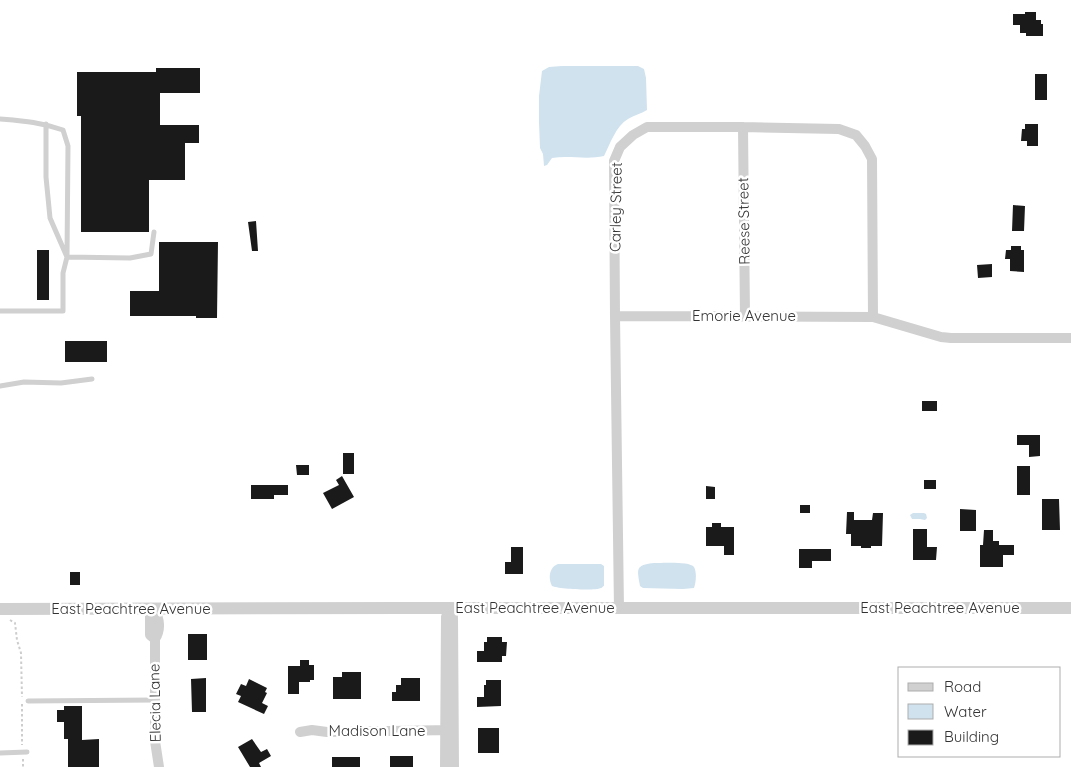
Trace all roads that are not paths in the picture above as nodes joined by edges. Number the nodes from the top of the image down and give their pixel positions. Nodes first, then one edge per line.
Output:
1 (0, 119) edge
2 (46, 124) junction
3 (743, 127) junction
4 (154, 232) dead end
5 (67, 257) junction
6 (0, 311) edge
7 (615, 316) junction
8 (745, 316) junction
9 (872, 317) junction
10 (1071, 338) edge
11 (92, 379) dead end
12 (0, 386) edge
13 (449, 608) junction
14 (1071, 608) edge
15 (619, 609) junction
16 (154, 610) junction
17 (4, 614) edge
18 (155, 700) junction
19 (28, 701) dead end
20 (449, 730) junction
21 (300, 732) dead end
22 (25, 752) road end
23 (0, 753) edge
24 (160, 767) edge
25 (445, 767) edge
26 (454, 767) edge

1 - 2 lane
2 - 5 lane
2 - 5 lane
3 - 7 street, Carley Street
3 - 8 street, Reese Street
3 - 9 street, Carley Street
4 - 5 lane
5 - 6 lane
7 - 8 street, Emorie Avenue
7 - 15 street, Carley Street
8 - 9 street, Emorie Avenue
9 - 10 street, Emorie Avenue
11 - 12 lane
13 - 15 street, East Peachtree Avenue
13 - 16 street, East Peachtree Avenue
13 - 20 street
14 - 15 street, East Peachtree Avenue
16 - 17 street, East Peachtree Avenue
16 - 18 street, Elecia Lane
18 - 19 lane
18 - 24 street, Elecia Lane
20 - 21 street, Madison Lane
20 - 25 street
20 - 26 street
22 - 23 lane

